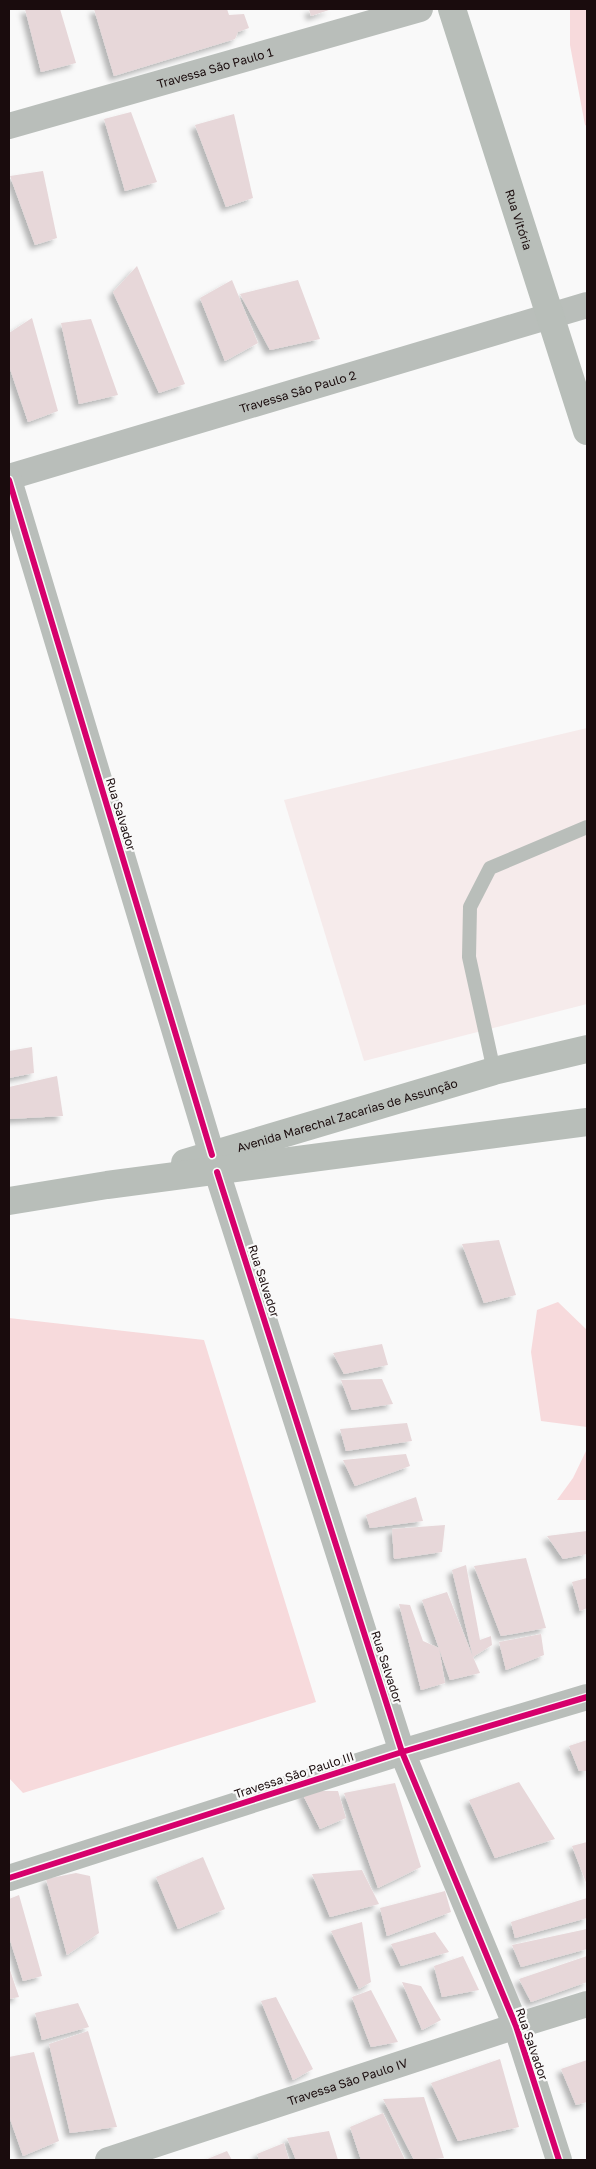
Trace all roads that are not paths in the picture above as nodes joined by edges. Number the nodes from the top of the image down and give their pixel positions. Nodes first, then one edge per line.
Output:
1 (420, 9) edge
2 (452, 9) edge
3 (9, 126) edge
4 (587, 305) edge
5 (551, 317) junction
6 (587, 431) edge
7 (9, 479) edge
8 (587, 827) edge
9 (587, 1049) edge
10 (494, 1071) junction
11 (587, 1122) edge
12 (215, 1163) junction
13 (9, 1201) edge
14 (587, 1697) edge
15 (402, 1752) junction
16 (9, 1878) edge
17 (587, 2004) edge
18 (516, 2026) junction
19 (108, 2160) edge
20 (559, 2160) edge

1 - 3 street, Travessa São Paulo 1
2 - 5 main road, Rua Vitória
4 - 5 street, Travessa São Paulo 2
5 - 6 main road, Rua Vitória
5 - 7 street, Travessa São Paulo 2
7 - 12 street, Rua Salvador
8 - 10 lane
9 - 10 main road, Avenida Marechal Zacarias de Assunção
10 - 12 main road, Avenida Marechal Zacarias de Assunção
11 - 12 main road, Avenida Marechal Zacarias de Assunção
12 - 13 main road, Avenida Marechal Zacarias de Assunção
12 - 15 street, Rua Salvador
14 - 15 street, Travessa São Paulo III
15 - 16 street, Travessa São Paulo III
15 - 18 street, Rua Salvador
17 - 18 street, Travessa São Paulo IV
18 - 19 street, Travessa São Paulo IV
18 - 20 street, Rua Salvador

